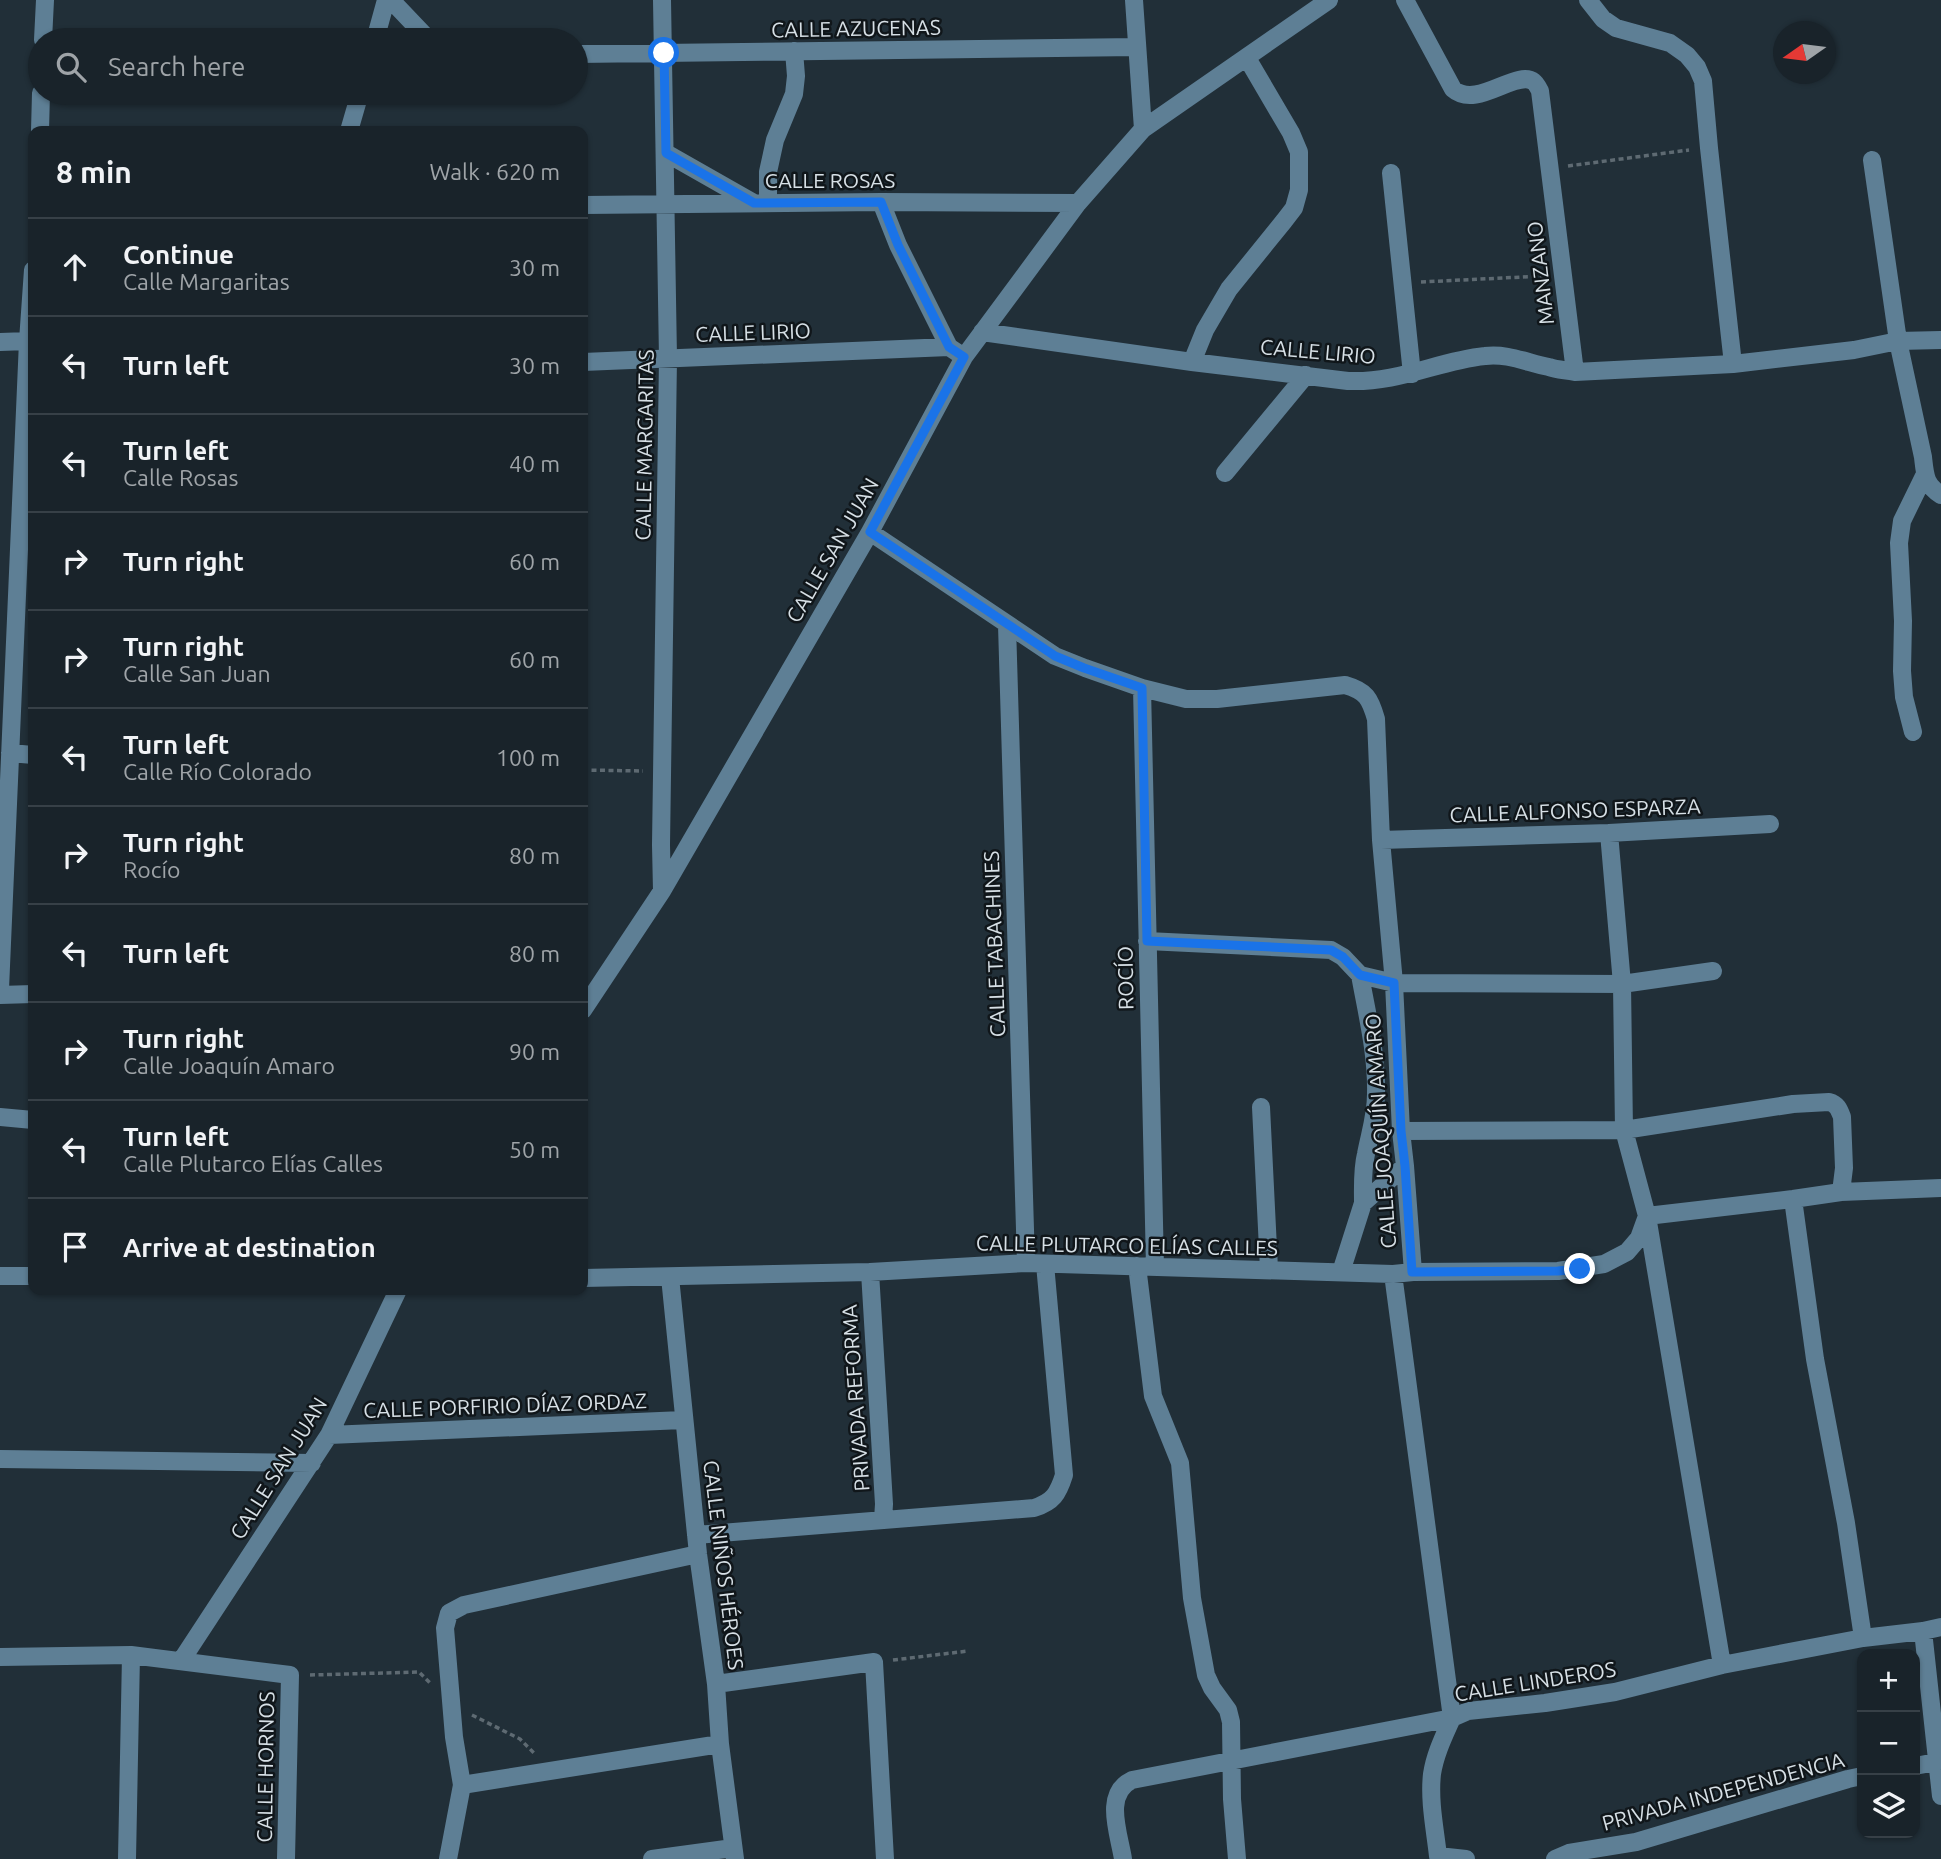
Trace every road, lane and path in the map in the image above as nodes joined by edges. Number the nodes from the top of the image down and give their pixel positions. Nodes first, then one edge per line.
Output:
1 (45, 0) edge
2 (388, 0) edge
3 (662, 0) edge
4 (1135, 0) edge
5 (1329, 0) edge
6 (1405, 0) edge
7 (1588, 0) edge
8 (44, 28) edge
9 (379, 28) edge
10 (417, 28) edge
11 (1137, 47) junction
12 (794, 51) junction
13 (664, 53) junction
14 (588, 54) edge
15 (1247, 58) junction
16 (41, 105) edge
17 (357, 105) edge
18 (40, 126) edge
19 (350, 126) edge
20 (1143, 129) junction
21 (1709, 148) junction
22 (666, 153) junction
23 (1872, 160) dead end
24 (1550, 168) junction
25 (1391, 173) dead end
26 (881, 202) junction
27 (761, 203) junction
28 (1078, 203) junction
29 (666, 204) junction
30 (588, 205) edge
31 (1562, 275) junction
32 (1402, 283) junction
33 (982, 332) junction
34 (1941, 340) edge
35 (28, 341) edge
36 (1898, 341) junction
37 (0, 342) edge
38 (957, 352) junction
39 (668, 358) junction
40 (588, 362) edge
41 (1192, 362) junction
42 (1734, 364) junction
43 (1575, 372) junction
44 (1412, 374) junction
45 (1306, 375) junction
46 (28, 408) edge
47 (1225, 473) dead end
48 (1925, 474) junction
49 (1941, 495) edge
50 (870, 532) junction
51 (1007, 625) junction
52 (1142, 688) junction
53 (1913, 732) dead end
54 (10, 753) junction
55 (28, 755) edge
56 (588, 770) edge
57 (662, 771) junction
58 (4, 811) edge
59 (1770, 824) dead end
60 (1609, 833) junction
61 (1381, 840) junction
62 (662, 891) junction
63 (1147, 941) junction
64 (1, 953) edge
65 (1713, 971) dead end
66 (1360, 975) junction
67 (1394, 983) junction
68 (1622, 984) junction
69 (0, 989) edge
70 (28, 994) edge
71 (0, 995) edge
72 (588, 1002) edge
73 (1261, 1107) dead end
74 (0, 1116) edge
75 (28, 1119) edge
76 (1624, 1130) junction
77 (1401, 1131) junction
78 (1405, 1166) junction
79 (1941, 1188) edge
80 (1841, 1192) junction
81 (1793, 1199) junction
82 (1363, 1203) junction
83 (1647, 1216) junction
84 (1026, 1263) junction
85 (1045, 1264) junction
86 (1137, 1266) junction
87 (1155, 1266) junction
88 (1269, 1269) junction
89 (870, 1272) junction
90 (1341, 1272) junction
91 (1412, 1272) junction
92 (1393, 1274) junction
93 (0, 1276) edge
94 (28, 1276) edge
95 (670, 1277) junction
96 (588, 1278) edge
97 (396, 1295) edge
98 (683, 1420) junction
99 (329, 1435) junction
100 (0, 1459) edge
101 (313, 1463) junction
102 (883, 1520) junction
103 (696, 1535) junction
104 (698, 1554) junction
105 (1932, 1629) edge
106 (1863, 1638) junction
107 (968, 1651) dead end
108 (131, 1655) junction
109 (0, 1657) edge
110 (181, 1661) junction
111 (874, 1662) junction
112 (1722, 1665) junction
113 (290, 1675) junction
114 (716, 1684) junction
115 (452, 1705) junction
116 (1452, 1718) junction
117 (720, 1744) junction
118 (1231, 1762) junction
119 (1936, 1762) junction
120 (1920, 1765) edge
121 (550, 1770) junction
122 (1857, 1777) edge
123 (461, 1785) junction
124 (1941, 1796) edge
125 (734, 1854) edge
126 (1438, 1858) edge
127 (127, 1859) edge
128 (286, 1859) edge
129 (448, 1859) edge
130 (652, 1859) edge
131 (885, 1859) edge
132 (1123, 1859) edge
133 (1237, 1859) edge
134 (1466, 1859) edge
135 (1555, 1859) edge

1 - 8 street
2 - 9 street
2 - 10 street
3 - 13 street, CALLE MARGARITAS
4 - 11 street
5 - 15 street, CALLE SAN JUAN
6 - 24 street, MANZANO
7 - 21 street
11 - 12 street, CALLE AZUCENAS
11 - 20 street
12 - 13 street, CALLE AZUCENAS
12 - 27 street
13 - 14 street, CALLE AZUCENAS
13 - 22 street, CALLE MARGARITAS
15 - 20 street, CALLE SAN JUAN
15 - 41 street
16 - 18 street
17 - 19 street
20 - 28 street, CALLE SAN JUAN
21 - 24 path
21 - 42 street
22 - 27 street
22 - 29 street, CALLE MARGARITAS
23 - 36 street
24 - 31 street, MANZANO
25 - 32 street
26 - 27 street, CALLE ROSAS
26 - 28 street, CALLE ROSAS
26 - 38 street
27 - 29 street, CALLE ROSAS
28 - 33 street, CALLE SAN JUAN
29 - 30 street, CALLE ROSAS
29 - 39 street, CALLE MARGARITAS
31 - 32 path
31 - 43 street, MANZANO
32 - 44 street
33 - 38 street, CALLE SAN JUAN
33 - 41 street, CALLE LIRIO
34 - 36 street, CALLE LIRIO
35 - 37 street
36 - 42 street, CALLE LIRIO
36 - 48 street
38 - 39 street, CALLE LIRIO
38 - 50 street, CALLE SAN JUAN
39 - 40 street, CALLE LIRIO
39 - 57 street, CALLE MARGARITAS
41 - 45 street, CALLE LIRIO
42 - 43 street, CALLE LIRIO
43 - 44 street, CALLE LIRIO
44 - 45 street, CALLE LIRIO
45 - 47 street
46 - 54 street
48 - 49 street
48 - 53 street
50 - 51 street
50 - 62 street, CALLE SAN JUAN
51 - 52 street
51 - 84 street, CALLE TABACHINES
52 - 61 street, CALLE JOAQUÍN AMARO
52 - 63 street, ROCÍO
54 - 55 street
54 - 58 street
56 - 57 path
57 - 62 street, CALLE MARGARITAS
58 - 64 street
59 - 60 street, CALLE ALFONSO ESPARZA
60 - 61 street, CALLE ALFONSO ESPARZA
60 - 68 street
61 - 67 street, CALLE JOAQUÍN AMARO
62 - 72 street, CALLE SAN JUAN
63 - 66 street
63 - 87 street, ROCÍO
64 - 69 street
65 - 68 street
66 - 67 street
66 - 82 street
67 - 68 street
67 - 77 street, CALLE JOAQUÍN AMARO
68 - 76 street
70 - 71 street
73 - 88 street
74 - 75 street
76 - 77 street
76 - 80 street
76 - 83 street
77 - 78 street, CALLE JOAQUÍN AMARO
78 - 82 street
78 - 91 street, CALLE JOAQUÍN AMARO
79 - 80 street
80 - 81 street
81 - 83 street
81 - 106 street
82 - 90 street
83 - 91 street, CALLE PLUTARCO ELÍAS CALLES
83 - 112 street
84 - 85 street, CALLE PLUTARCO ELÍAS CALLES
84 - 89 street, CALLE PLUTARCO ELÍAS CALLES
85 - 86 street, CALLE PLUTARCO ELÍAS CALLES
85 - 102 street
86 - 87 street, CALLE PLUTARCO ELÍAS CALLES
86 - 118 street
87 - 88 street, CALLE PLUTARCO ELÍAS CALLES
88 - 90 street, CALLE PLUTARCO ELÍAS CALLES
89 - 95 street, CALLE PLUTARCO ELÍAS CALLES
89 - 102 street, PRIVADA REFORMA
90 - 92 street, CALLE PLUTARCO ELÍAS CALLES
91 - 92 street, CALLE PLUTARCO ELÍAS CALLES
92 - 116 street
93 - 94 street
95 - 96 street, CALLE PLUTARCO ELÍAS CALLES
95 - 98 street, CALLE NIÑOS HÉROES
97 - 99 street, CALLE SAN JUAN
98 - 99 street, CALLE PORFIRIO DÍAZ ORDAZ
98 - 103 street, CALLE NIÑOS HÉROES
99 - 101 street, CALLE SAN JUAN
100 - 101 street
101 - 110 street, CALLE SAN JUAN
102 - 103 street
103 - 104 street, CALLE NIÑOS HÉROES
104 - 114 street, CALLE NIÑOS HÉROES
104 - 115 street
105 - 106 street, CALLE LINDEROS
105 - 119 street
106 - 112 street, CALLE LINDEROS
107 - 111 path
108 - 109 street
108 - 110 street
108 - 127 street
110 - 113 street
111 - 114 street
111 - 131 street
112 - 116 street, CALLE LINDEROS
113 - 115 path
113 - 128 street, CALLE HORNOS
114 - 117 street, CALLE NIÑOS HÉROES
115 - 121 path
115 - 123 street
116 - 118 street, CALLE LINDEROS
116 - 126 street
117 - 121 street
117 - 125 street, CALLE NIÑOS HÉROES
118 - 132 street, CALLE LINDEROS
118 - 133 street
119 - 120 street
119 - 124 street
121 - 123 street
122 - 135 street, PRIVADA INDEPENDENCIA
123 - 129 street
125 - 130 street
126 - 134 street

